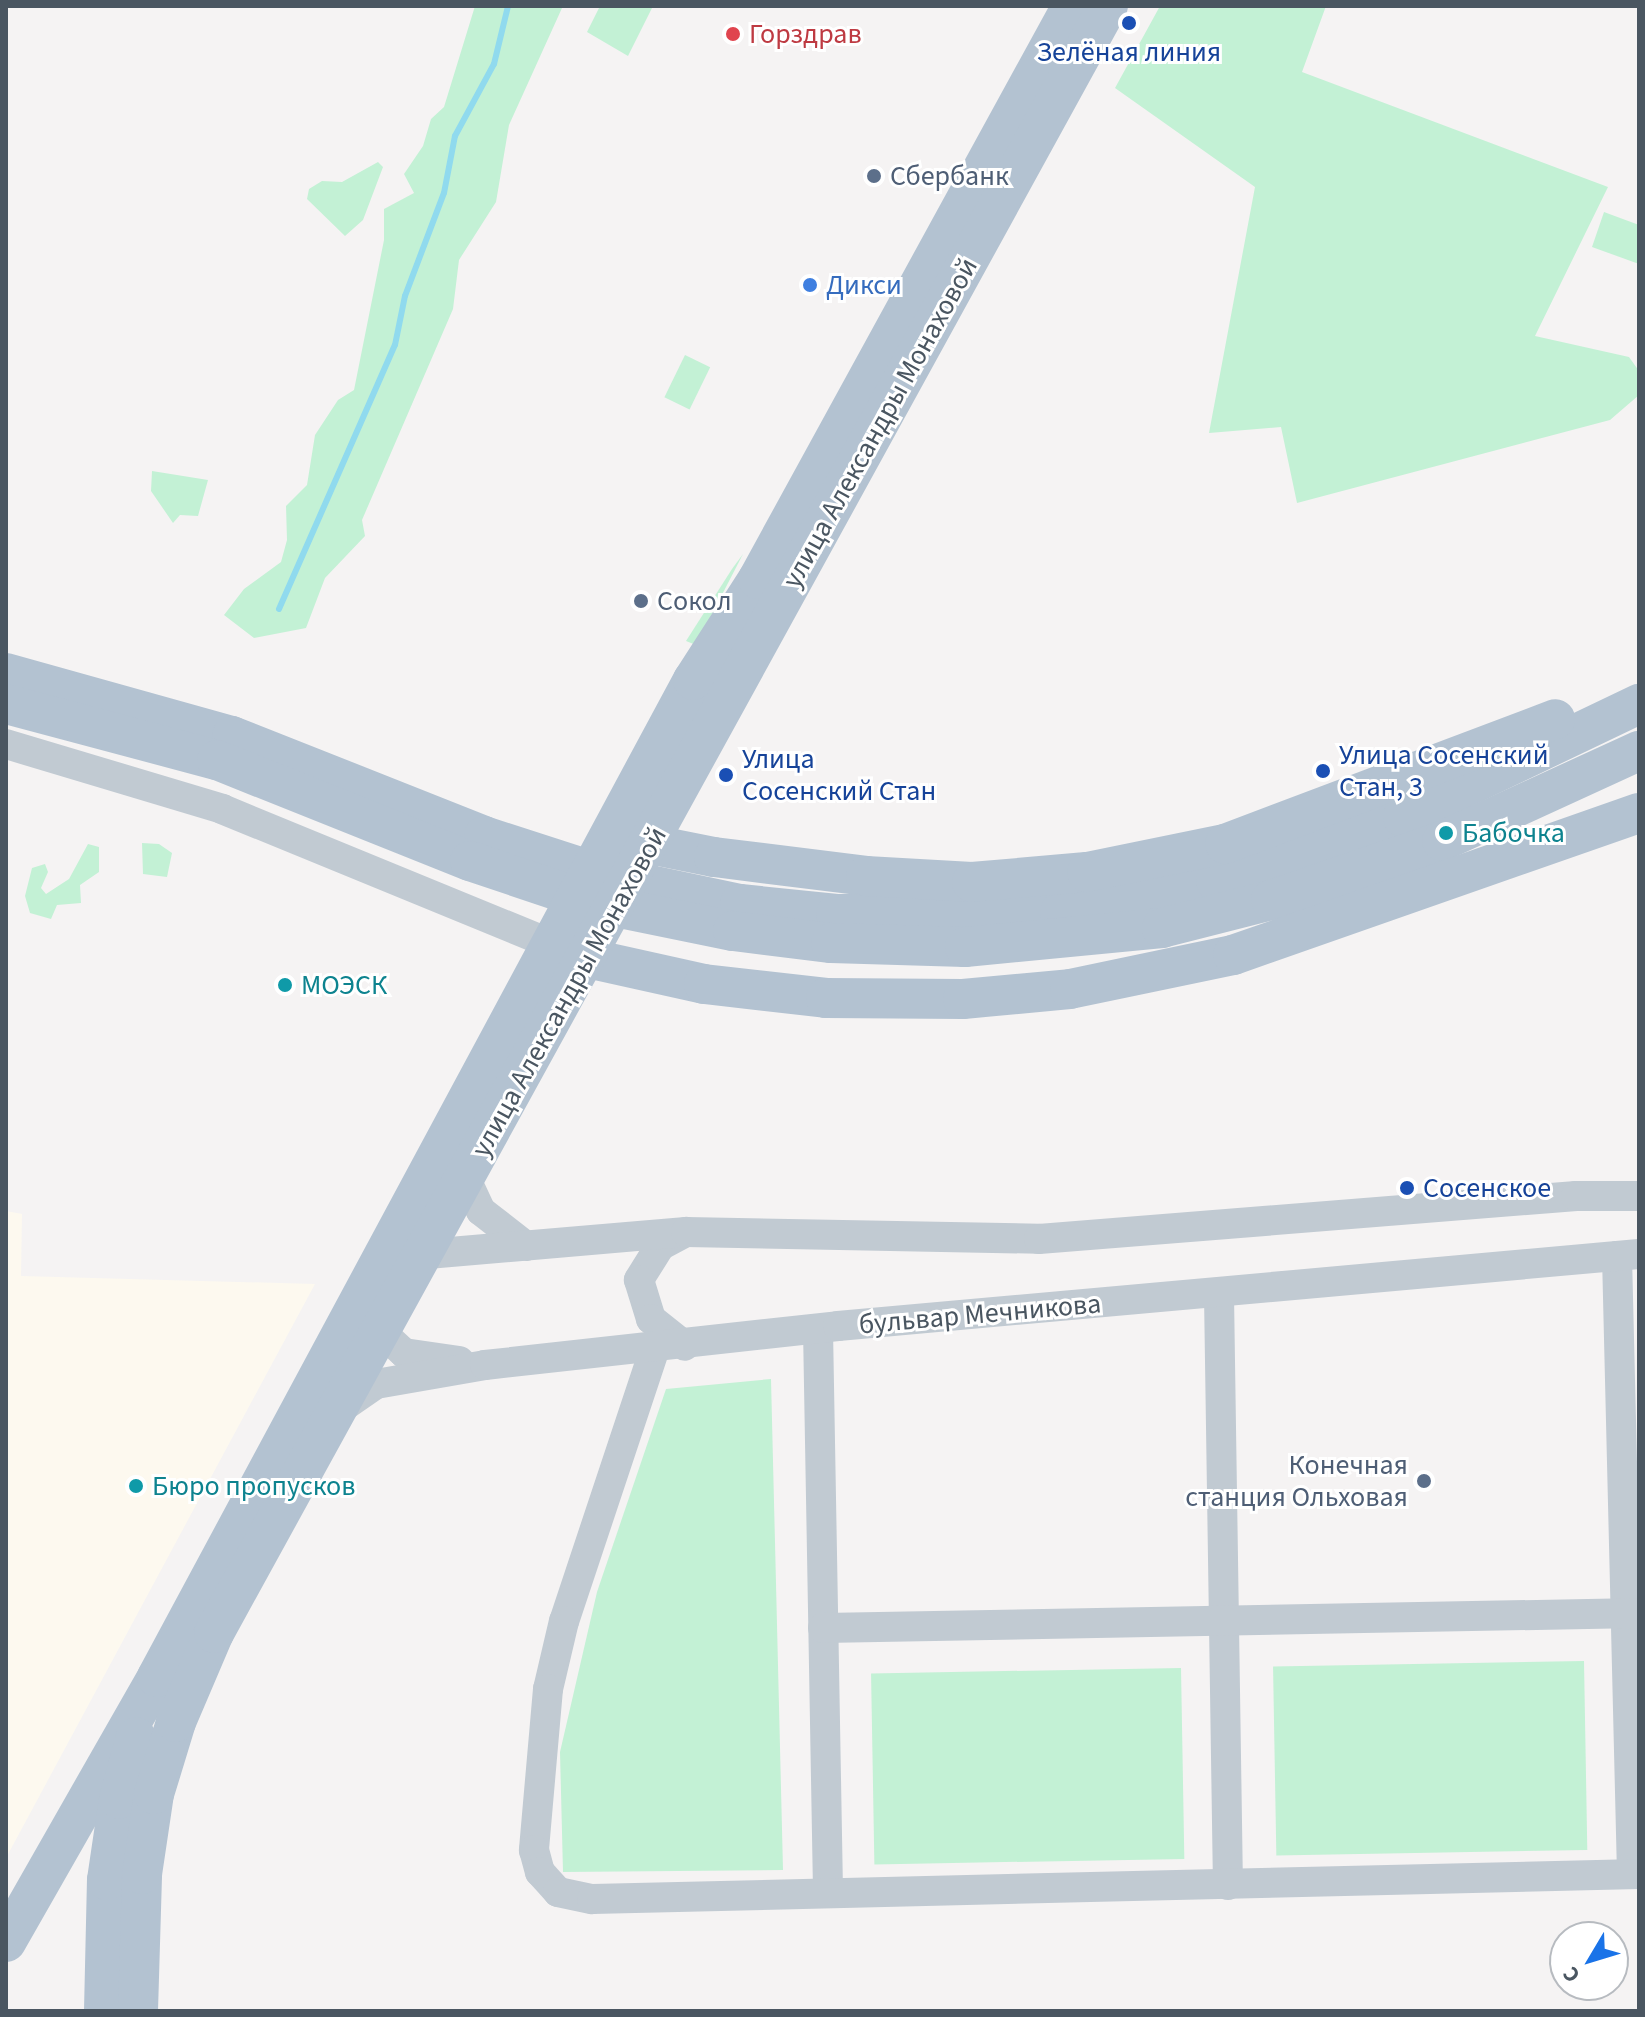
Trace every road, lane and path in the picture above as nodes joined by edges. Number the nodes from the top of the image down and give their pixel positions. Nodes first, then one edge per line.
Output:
1 (1072, 6) edge
2 (1108, 6) edge
3 (6, 673) edge
4 (1639, 692) edge
5 (6, 704) edge
6 (1639, 704) edge
7 (6, 744) edge
8 (1639, 751) edge
9 (1639, 813) edge
10 (609, 836) junction
11 (649, 845) junction
12 (965, 932) junction
13 (549, 943) junction
14 (587, 958) junction
15 (466, 1179) junction
16 (1639, 1196) edge
17 (686, 1232) junction
18 (526, 1246) junction
19 (422, 1255) junction
20 (1628, 1255) edge
21 (372, 1272) junction
22 (1219, 1295) junction
23 (818, 1329) junction
24 (377, 1332) junction
25 (685, 1346) junction
26 (655, 1348) junction
27 (485, 1365) junction
28 (332, 1415) junction
29 (1633, 1613) edge
30 (1226, 1620) junction
31 (823, 1628) junction
32 (157, 1677) junction
33 (1636, 1874) edge
34 (1228, 1885) junction
35 (828, 1893) junction
36 (6, 1942) edge
37 (130, 2009) edge

1 - 10 main road, улица Александры Монаховой
2 - 11 main road, улица Александры Монаховой
3 - 12 main road
4 - 11 main road
5 - 12 main road
6 - 12 main road
7 - 13 street
8 - 12 main road
9 - 14 main road
10 - 11 main road
10 - 13 main road, улица Александры Монаховой
11 - 14 main road, улица Александры Монаховой
13 - 14 street
13 - 21 main road, улица Александры Монаховой
14 - 15 main road, улица Александры Монаховой
15 - 18 street
15 - 19 main road, улица Александры Монаховой
16 - 17 street
17 - 18 street
17 - 25 street
18 - 19 street
19 - 21 street
19 - 24 main road, улица Александры Монаховой
20 - 22 street, бульвар Мечникова
20 - 29 street
21 - 24 street
21 - 32 main road, улица Александры Монаховой
22 - 23 street, бульвар Мечникова
22 - 30 street
23 - 25 street, бульвар Мечникова
23 - 31 street
24 - 27 street
24 - 28 main road, улица Александры Монаховой
25 - 26 street, бульвар Мечникова
26 - 27 street, бульвар Мечникова
26 - 35 street
27 - 28 street, бульвар Мечникова
28 - 37 main road, улица Александры Монаховой
29 - 30 street
29 - 33 street
30 - 31 street
30 - 34 street
31 - 35 street
32 - 36 main road, улица Александры Монаховой
32 - 37 main road, улица Александры Монаховой
33 - 34 street
34 - 35 street

